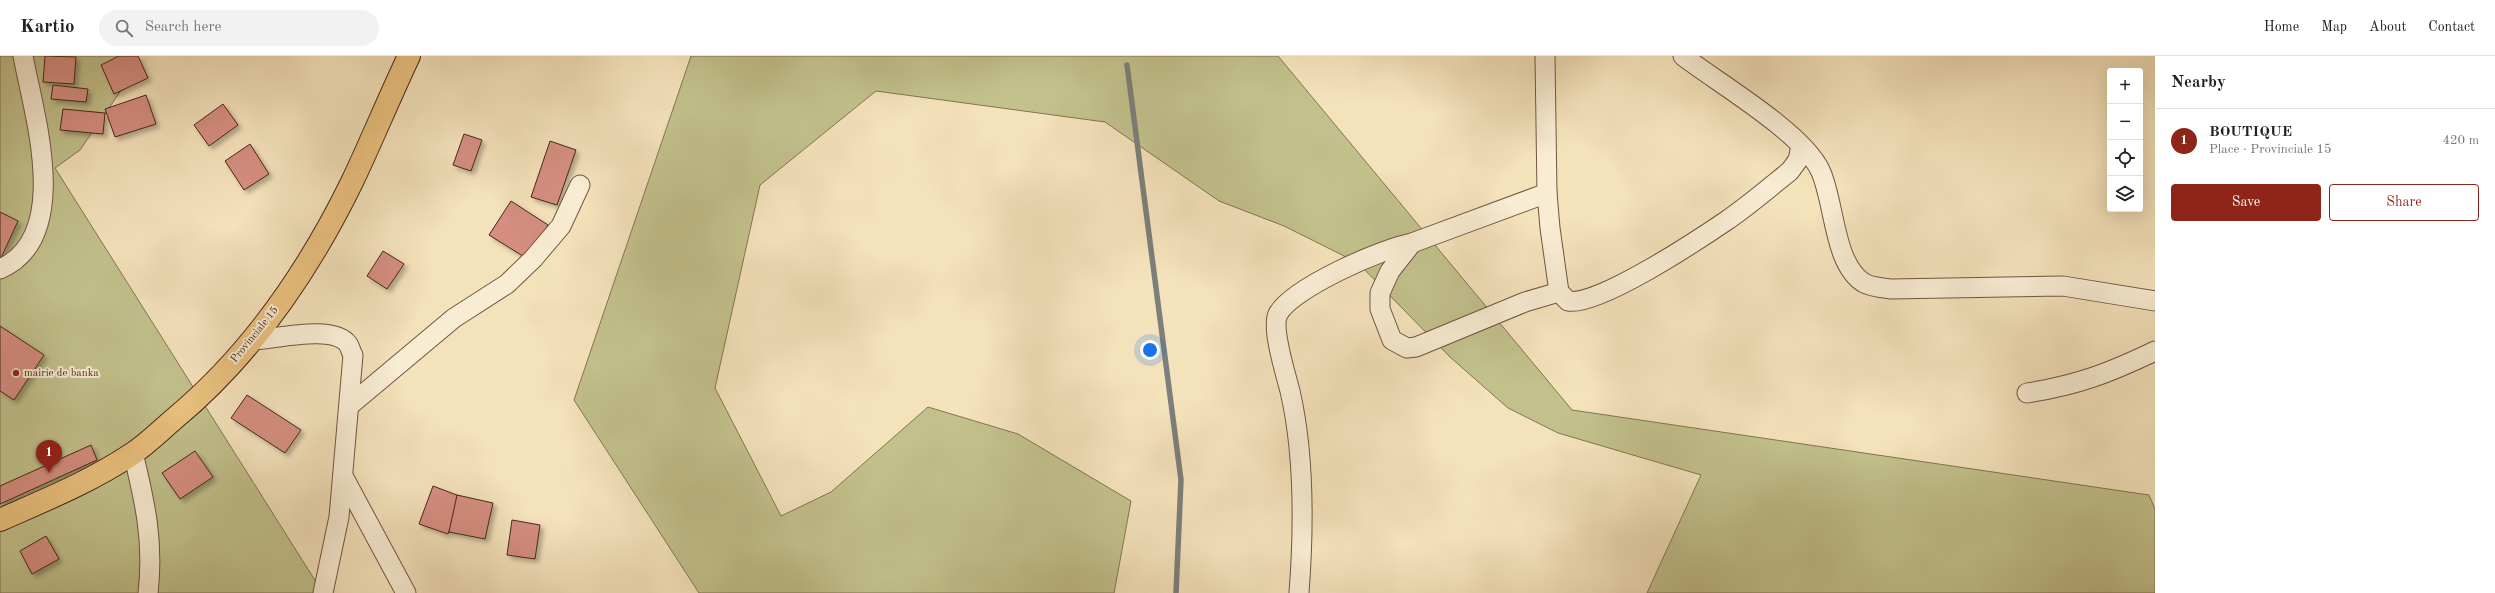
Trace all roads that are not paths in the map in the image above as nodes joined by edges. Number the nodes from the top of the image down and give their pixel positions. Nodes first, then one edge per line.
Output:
1 (23, 56) edge
2 (409, 56) edge
3 (1545, 56) edge
4 (1683, 56) edge
5 (1801, 146) junction
6 (580, 185) dead end
7 (1547, 194) junction
8 (1412, 243) junction
9 (0, 269) edge
10 (1559, 292) junction
11 (2155, 301) edge
12 (253, 340) junction
13 (2155, 351) edge
14 (2027, 393) dead end
15 (349, 406) junction
16 (133, 453) junction
17 (343, 476) junction
18 (0, 520) edge
19 (148, 593) edge
20 (323, 593) edge
21 (406, 593) edge
22 (1299, 593) edge

1 - 9 street
2 - 12 main road, Provinciale 15
3 - 7 street
4 - 5 street
5 - 10 street
5 - 11 street
6 - 15 street
7 - 8 street
7 - 10 street
8 - 10 street
8 - 22 street
12 - 15 street
12 - 16 main road, Provinciale 15
13 - 14 street
15 - 17 street
16 - 18 main road, Provinciale 15
16 - 19 street
17 - 20 street
17 - 21 street

